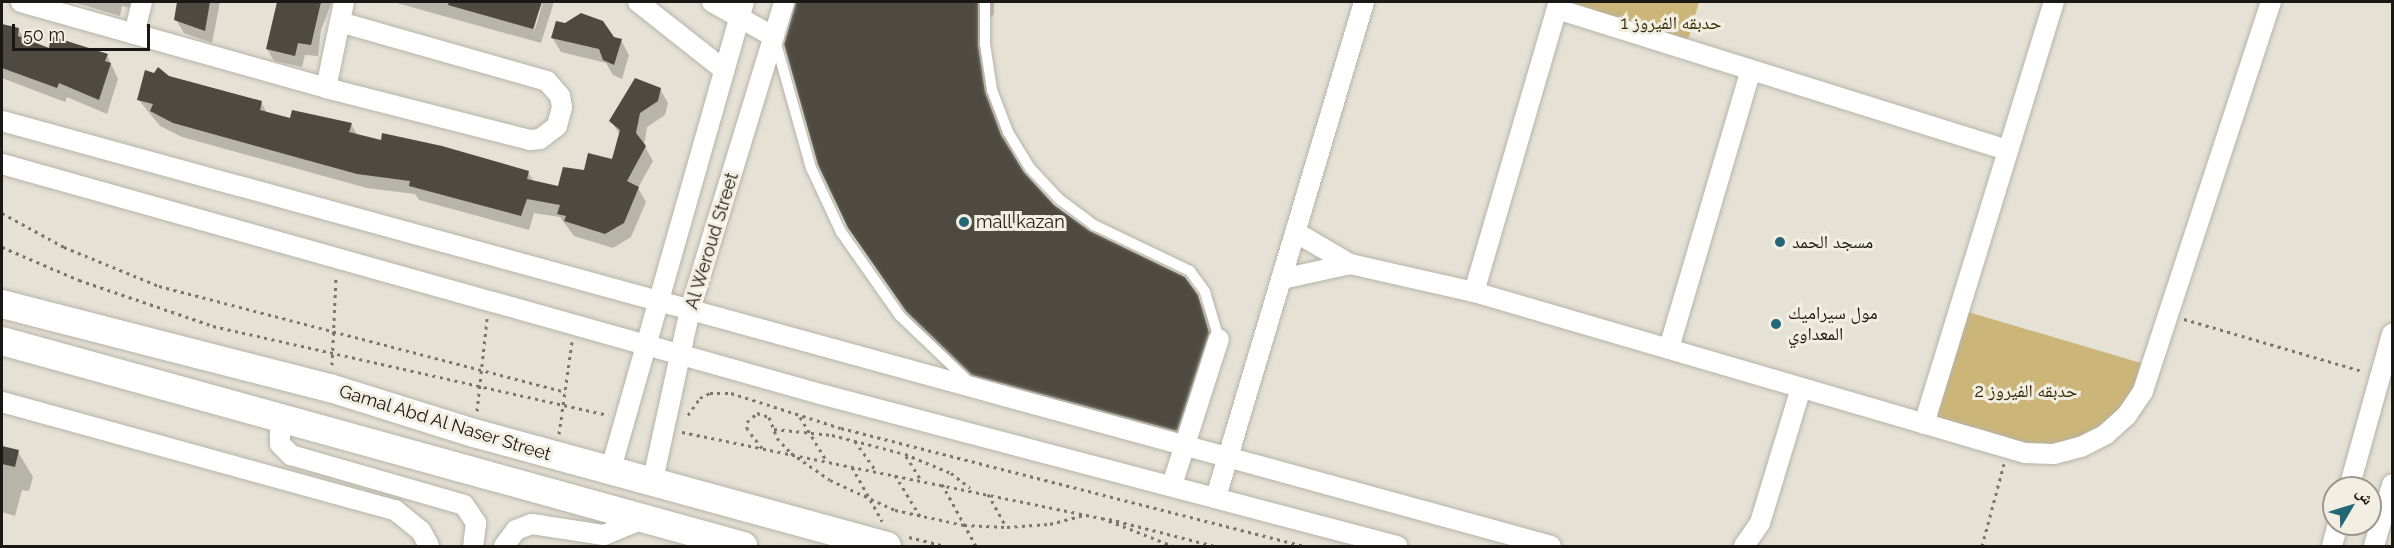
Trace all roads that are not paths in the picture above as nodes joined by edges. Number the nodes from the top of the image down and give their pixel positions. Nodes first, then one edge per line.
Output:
1 (21, 2) edge
2 (142, 2) edge
3 (344, 2) edge
4 (638, 2) edge
5 (712, 2) edge
6 (784, 2) edge
7 (985, 2) edge
8 (1364, 2) edge
9 (2054, 2) edge
10 (2268, 2) edge
11 (1558, 5) edge
12 (741, 10) edge
13 (340, 22) junction
14 (134, 34) junction
15 (774, 37) junction
16 (724, 70) junction
17 (1751, 70) junction
18 (326, 88) junction
19 (2, 121) edge
20 (2007, 150) junction
21 (2, 164) edge
22 (1297, 232) junction
23 (1350, 264) junction
24 (1282, 279) junction
25 (1474, 292) junction
26 (657, 300) junction
27 (2, 304) edge
28 (690, 310) junction
29 (67, 321) junction
30 (2392, 334) edge
31 (1219, 339) joint
32 (2, 341) edge
33 (645, 344) junction
34 (1668, 348) junction
35 (681, 352) junction
36 (59, 356) junction
37 (1801, 388) junction
38 (978, 389) junction
39 (2, 402) edge
40 (280, 418) junction
41 (1924, 423) junction
42 (1184, 446) junction
43 (1227, 458) junction
44 (610, 472) junction
45 (2352, 476) edge
46 (652, 484) junction
47 (1173, 485) junction
48 (2392, 485) edge
49 (1216, 497) junction
50 (643, 519) junction
51 (1760, 523) junction
52 (893, 538) edge
53 (429, 546) edge
54 (473, 546) edge
55 (504, 546) edge
56 (743, 546) edge
57 (1396, 546) edge
58 (1551, 546) edge
59 (1744, 546) edge
60 (1762, 546) edge
61 (2374, 546) edge

1 - 14 street
2 - 14 street
3 - 13 street
4 - 16 street
5 - 12 street
6 - 15 street, Al Weroud Street
7 - 31 lane
8 - 22 street
9 - 20 street
10 - 41 street
11 - 17 street
11 - 25 street
12 - 15 street
12 - 16 street, Al Weroud Street
13 - 18 street
13 - 18 street
14 - 18 street
15 - 28 street, Al Weroud Street
15 - 38 lane
16 - 26 street, Al Weroud Street
17 - 20 street
17 - 34 street
19 - 26 street
20 - 41 street
21 - 33 street
22 - 23 street
22 - 24 street
23 - 24 street
23 - 25 street
24 - 43 street
25 - 34 street
26 - 28 street
26 - 33 street, Al Weroud Street
27 - 29 main road, Gamal Abd Al Naser Street
28 - 35 street, Al Weroud Street
28 - 38 street
29 - 36 main road
29 - 44 main road, Gamal Abd Al Naser Street
30 - 45 street
31 - 42 street
32 - 36 main road, Gamal Abd Al Naser Street
33 - 35 street
33 - 44 street, Al Weroud Street
34 - 37 street
35 - 46 street, Al Weroud Street
35 - 47 street
36 - 40 main road, Gamal Abd Al Naser Street
37 - 41 street
37 - 51 street
38 - 42 street
39 - 53 street
40 - 50 main road, Gamal Abd Al Naser Street
40 - 54 street
42 - 43 street
42 - 47 street
43 - 49 street
43 - 58 street
44 - 46 main road, Gamal Abd Al Naser Street
46 - 52 main road, Gamal Abd Al Naser Street
47 - 49 street
48 - 61 street
49 - 57 street
50 - 55 street
50 - 56 main road, Gamal Abd Al Naser Street
51 - 59 street
51 - 60 street

